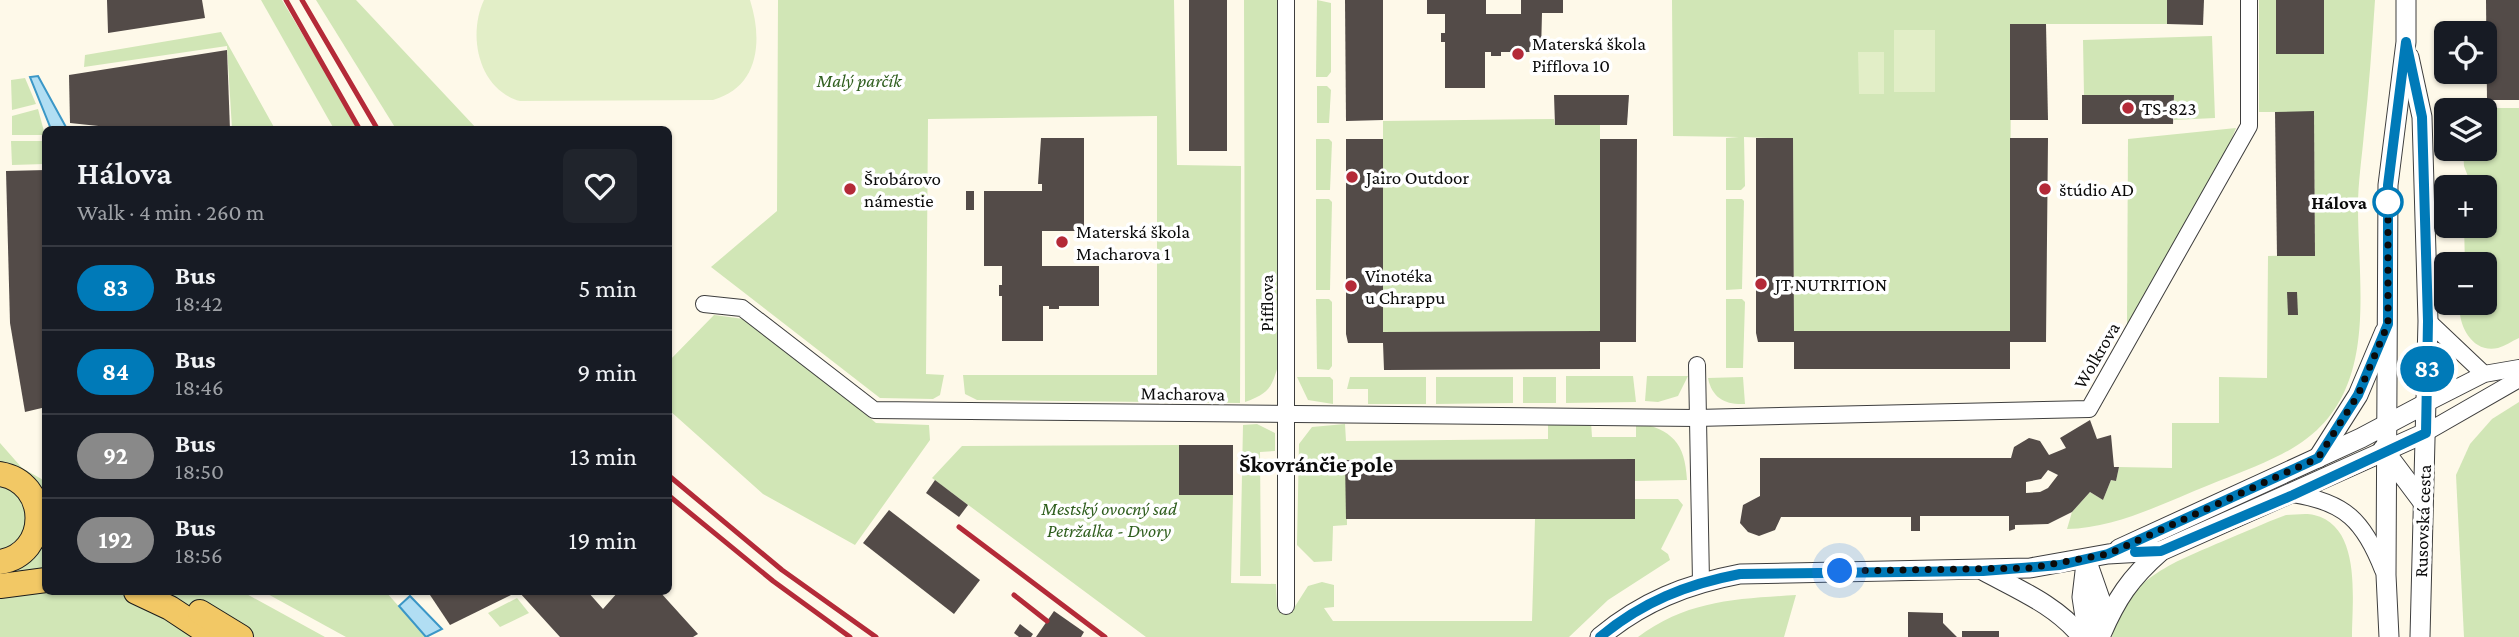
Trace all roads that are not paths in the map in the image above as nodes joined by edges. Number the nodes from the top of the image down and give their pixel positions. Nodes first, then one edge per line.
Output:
1 (1286, 0) edge
2 (2249, 0) edge
3 (2406, 0) edge
4 (2406, 42) junction
5 (704, 304) dead end
6 (2428, 321) junction
7 (2388, 324) junction
8 (1697, 365) dead end
9 (2519, 368) edge
10 (2484, 374) junction
11 (2519, 379) edge
12 (2427, 403) junction
13 (1287, 415) junction
14 (1696, 418) junction
15 (2387, 423) junction
16 (2426, 433) junction
17 (2361, 438) junction
18 (2387, 450) junction
19 (2318, 458) junction
20 (0, 474) edge
21 (2293, 495) junction
22 (2422, 501) junction
23 (42, 529) edge
24 (2161, 551) junction
25 (2108, 554) junction
26 (2086, 559) junction
27 (3, 561) edge
28 (42, 566) edge
29 (1983, 571) junction
30 (2386, 575) junction
31 (42, 581) edge
32 (1701, 582) junction
33 (0, 586) edge
34 (142, 595) edge
35 (172, 595) edge
36 (1286, 606) dead end
37 (214, 637) edge
38 (242, 637) edge
39 (1600, 637) edge
40 (2081, 637) edge
41 (2088, 637) edge
42 (2098, 637) edge
43 (2389, 637) edge
44 (2420, 637) edge

1 - 13 street, Pifflova
2 - 14 street, Wolkrova
3 - 4 street, Rusovská cesta
4 - 6 street, Rusovská cesta
4 - 7 street, Rusovská cesta
5 - 13 street, Macharova
6 - 10 street
6 - 12 street, Rusovská cesta
7 - 15 street, Rusovská cesta
7 - 19 street, Rusovská cesta
8 - 14 street
9 - 10 street
10 - 12 street
11 - 16 street
12 - 15 street
12 - 16 street, Rusovská cesta
13 - 14 street, Macharova
13 - 36 street, Pifflova
14 - 32 street
15 - 17 street
15 - 18 street, Rusovská cesta
16 - 18 street
16 - 22 street, Rusovská cesta
17 - 18 street
17 - 19 street
18 - 21 street
18 - 22 street
18 - 30 street, Rusovská cesta
19 - 25 street
20 - 23 main road
21 - 24 street
21 - 30 street, Rusovská cesta
22 - 44 street, Rusovská cesta
23 - 27 main road
24 - 25 street
24 - 42 street
25 - 26 street
26 - 29 street
26 - 41 street
26 - 42 street
27 - 28 main road
29 - 32 street
29 - 40 street
30 - 43 street, Rusovská cesta
31 - 33 main road
32 - 39 street
34 - 37 main road
35 - 38 main road

